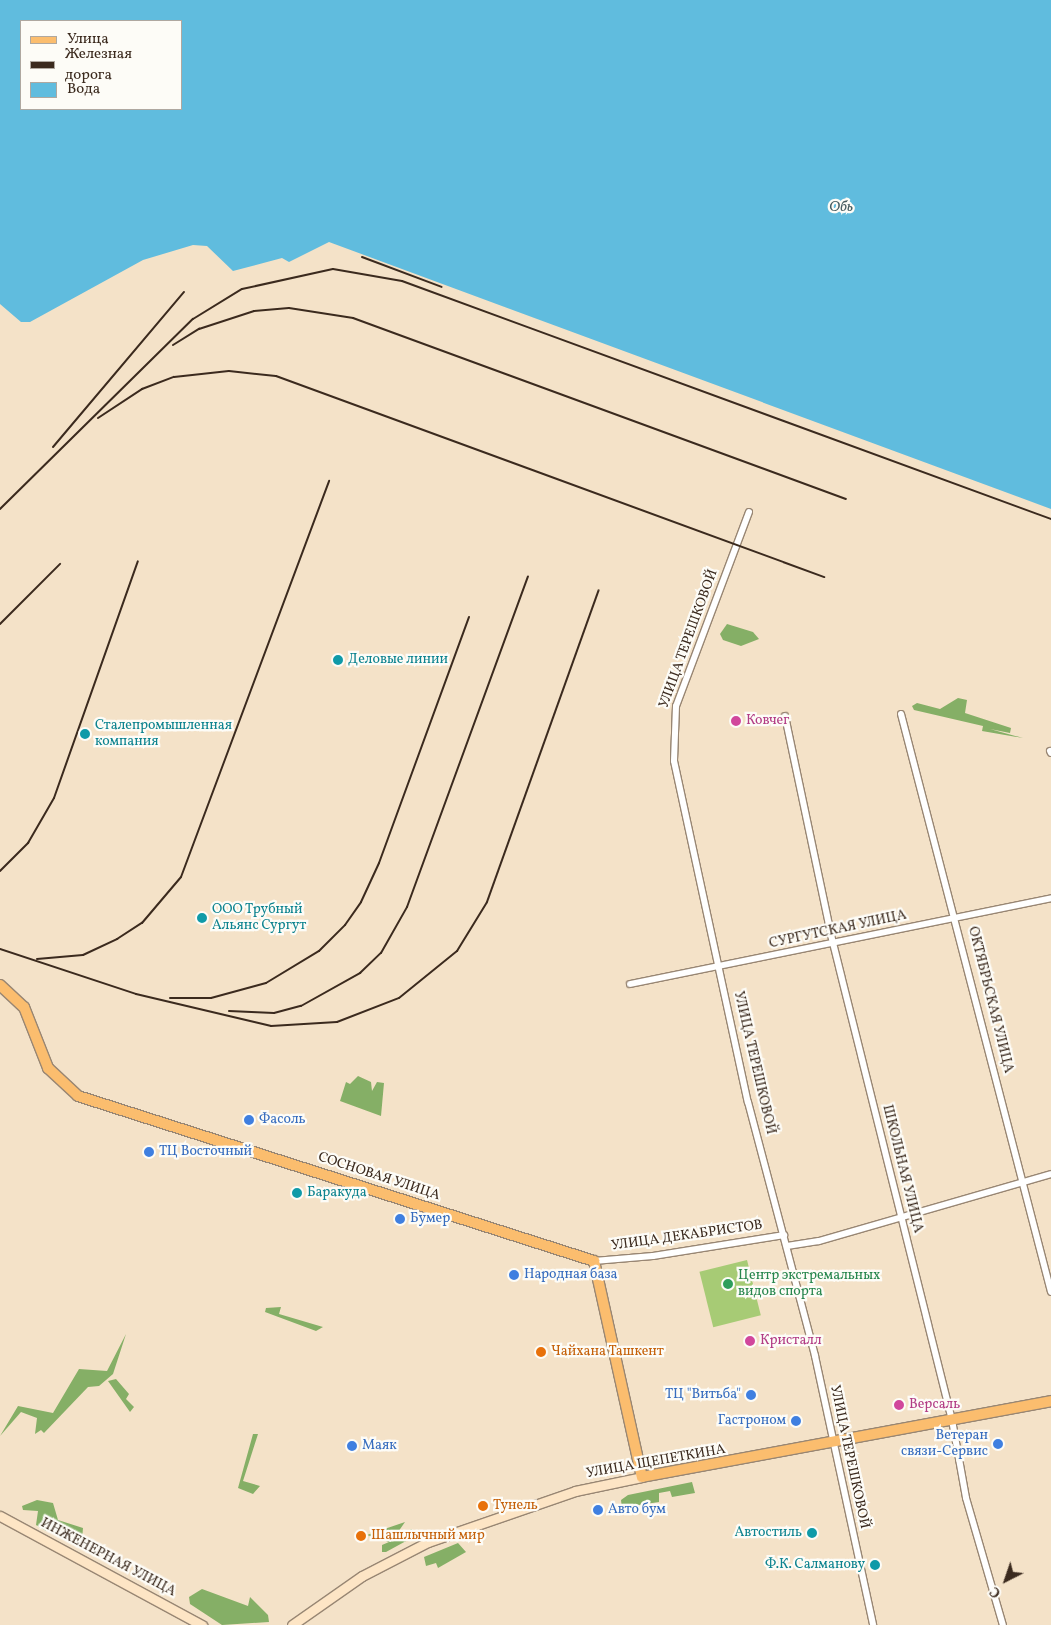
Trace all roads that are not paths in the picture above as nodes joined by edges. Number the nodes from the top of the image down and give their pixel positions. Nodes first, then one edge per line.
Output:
1 (749, 512) dead end
2 (901, 714) dead end
3 (785, 716) dead end
4 (1051, 898) edge
5 (958, 918) junction
6 (833, 943) junction
7 (719, 967) junction
8 (630, 984) dead end
9 (0, 985) edge
10 (1051, 1174) edge
11 (1022, 1182) junction
12 (901, 1216) junction
13 (784, 1234) junction
14 (787, 1246) junction
15 (594, 1261) junction
16 (1051, 1292) edge
17 (1051, 1401) edge
18 (952, 1420) junction
19 (834, 1443) junction
20 (642, 1477) junction
21 (0, 1516) edge
22 (202, 1625) edge
23 (292, 1625) edge
24 (873, 1625) edge
25 (1003, 1625) edge

1 - 7 street, УЛИЦА ТЕРЕШКОВОЙ
2 - 5 street, ОКТЯБРЬСКАЯ УЛИЦА
3 - 6 street, ШКОЛЬНАЯ УЛИЦА
4 - 5 street, СУРГУТСКАЯ УЛИЦА
5 - 6 street, СУРГУТСКАЯ УЛИЦА
5 - 11 street, ОКТЯБРЬСКАЯ УЛИЦА
6 - 7 street, СУРГУТСКАЯ УЛИЦА
6 - 12 street, ШКОЛЬНАЯ УЛИЦА
7 - 8 street, СУРГУТСКАЯ УЛИЦА
7 - 13 street, УЛИЦА ТЕРЕШКОВОЙ
9 - 15 main road, СОСНОВАЯ УЛИЦА
10 - 11 street
11 - 12 street
11 - 16 street, ОКТЯБРЬСКАЯ УЛИЦА
12 - 14 street
12 - 18 street, ШКОЛЬНАЯ УЛИЦА
13 - 14 street, УЛИЦА ТЕРЕШКОВОЙ
13 - 15 street, УЛИЦА ДЕКАБРИСТОВ
14 - 19 street, УЛИЦА ТЕРЕШКОВОЙ
15 - 20 main road
17 - 18 main road, УЛИЦА ЩЕПЕТКИНА
18 - 19 main road, УЛИЦА ЩЕПЕТКИНА
18 - 25 street, ШКОЛЬНАЯ УЛИЦА
19 - 20 main road, УЛИЦА ЩЕПЕТКИНА
19 - 24 street, УЛИЦА ТЕРЕШКОВОЙ
20 - 23 main road, УЛИЦА ЩЕПЕТКИНА
21 - 22 main road, ИНЖЕНЕРНАЯ УЛИЦА

